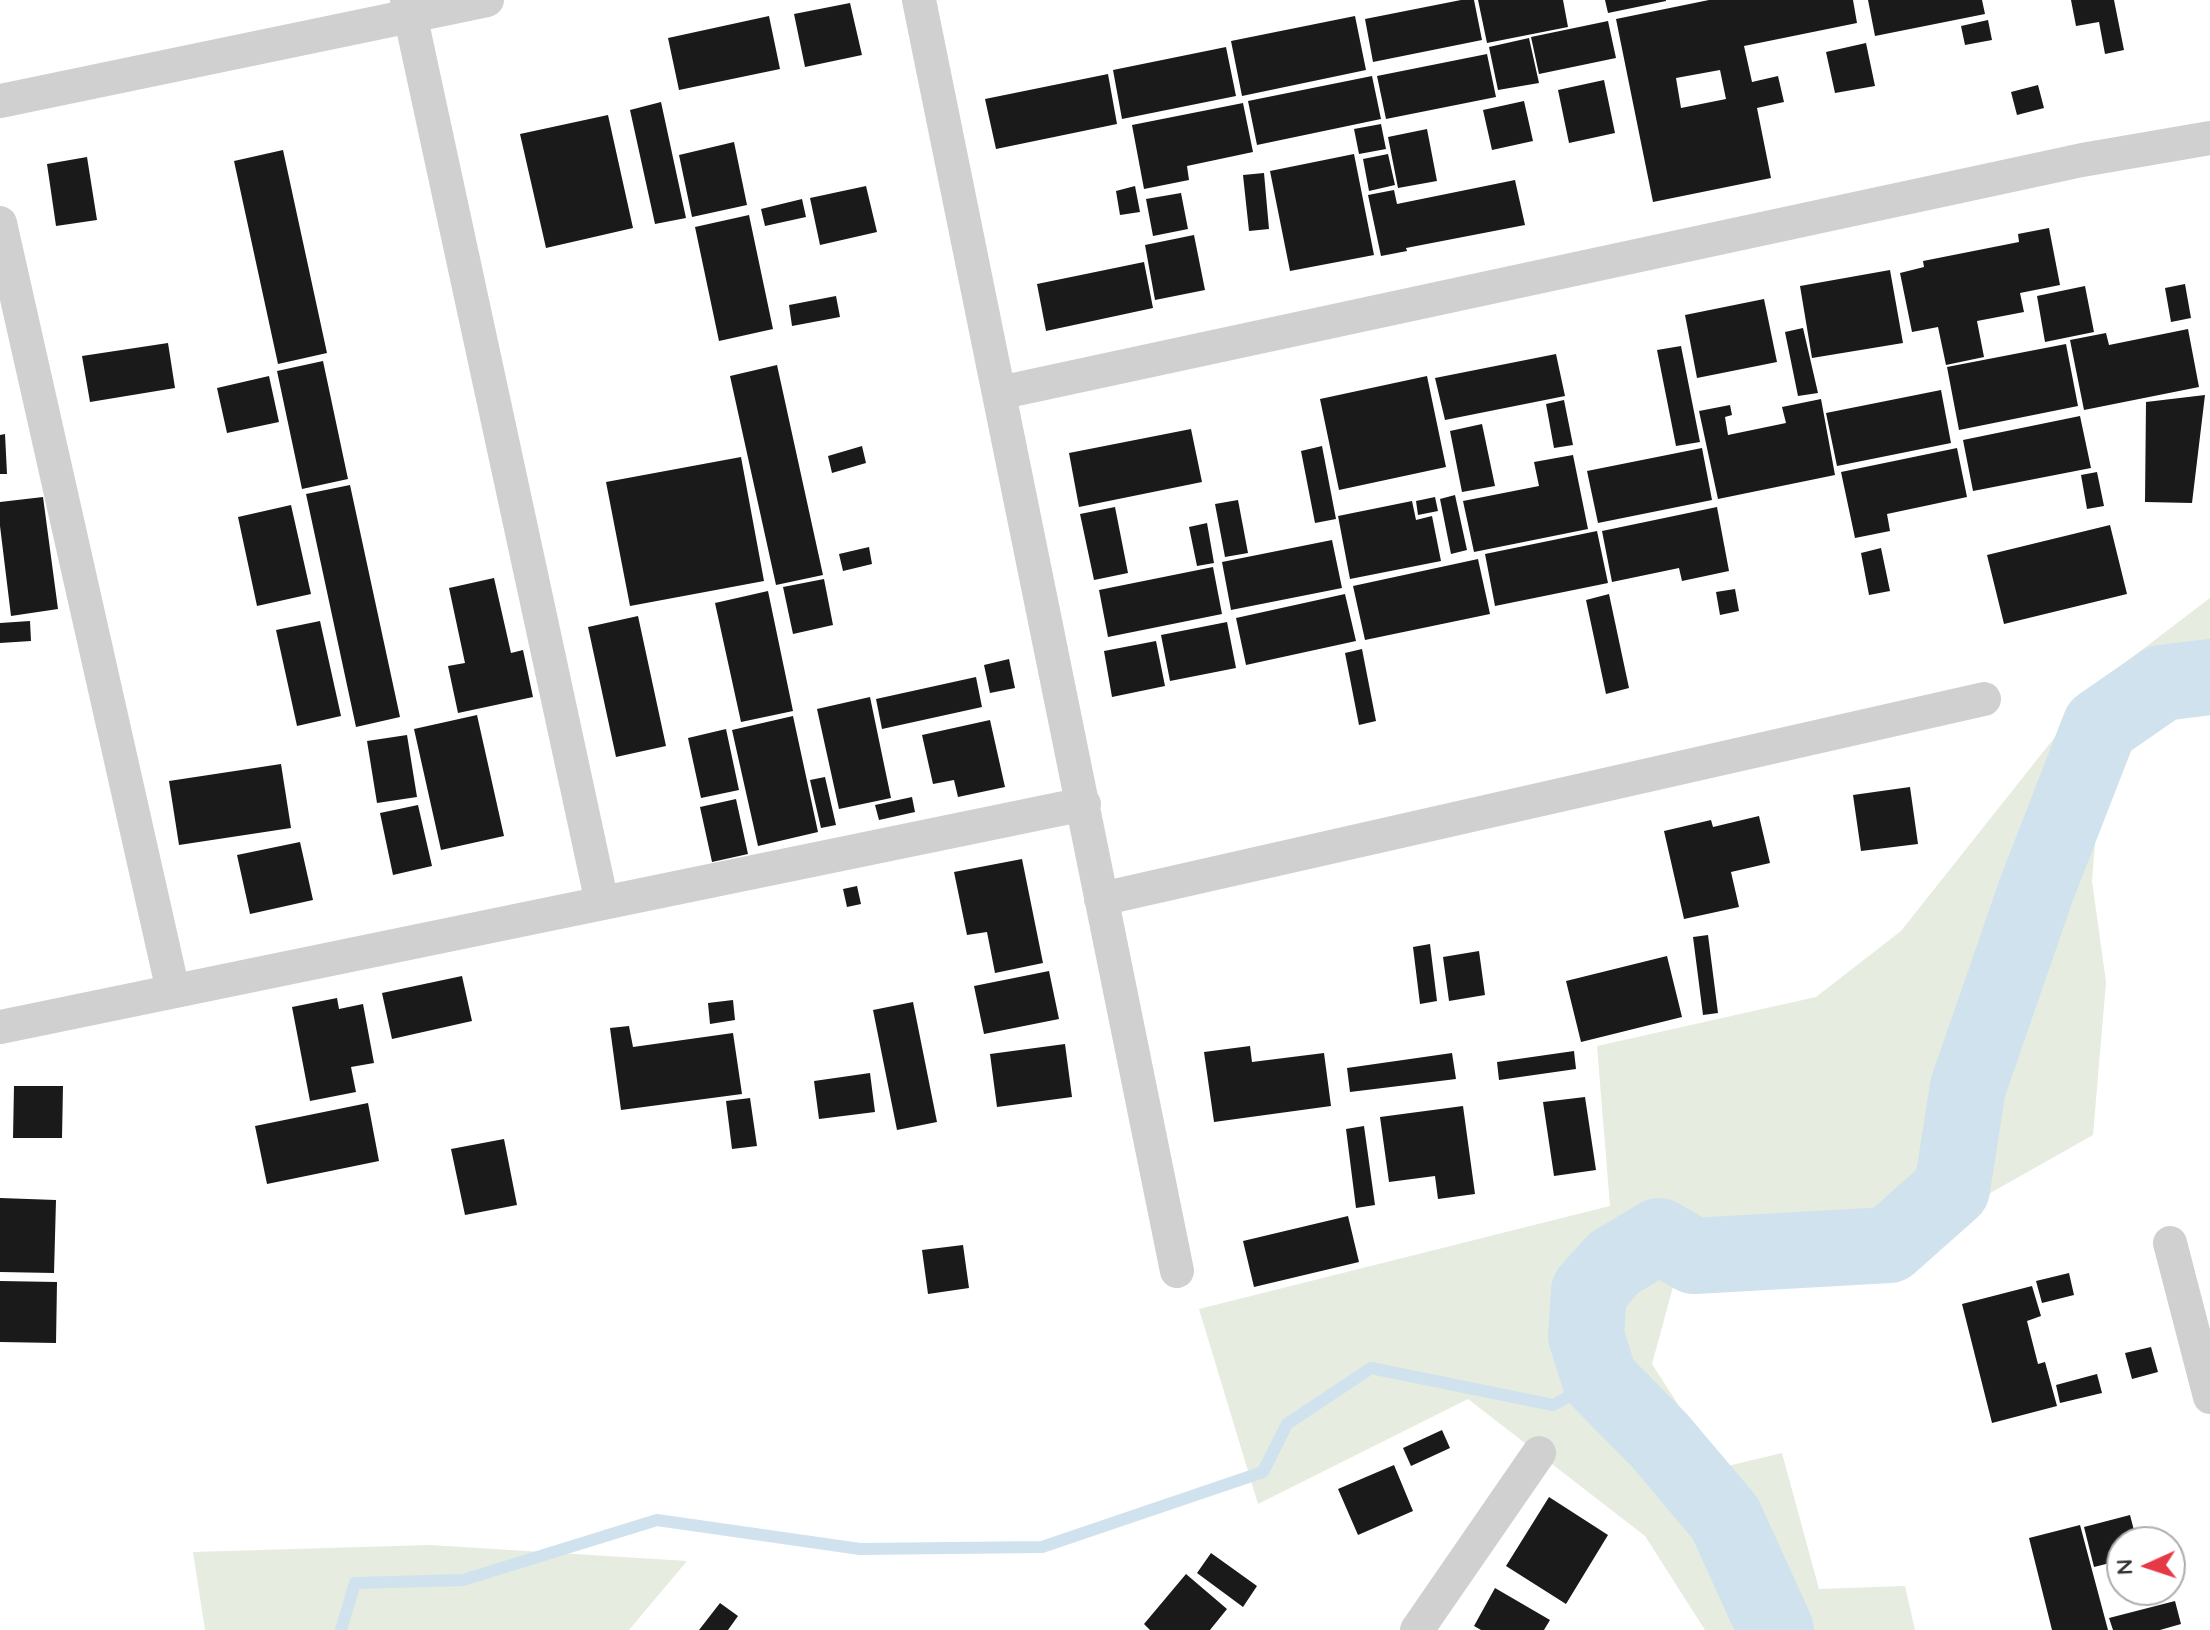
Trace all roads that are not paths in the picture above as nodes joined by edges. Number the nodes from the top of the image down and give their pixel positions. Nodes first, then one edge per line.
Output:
1 (487, 0) edge
2 (919, 0) edge
3 (408, 8) edge
4 (0, 101) edge
5 (2210, 138) edge
6 (0, 223) edge
7 (5, 268) edge
8 (999, 393) junction
9 (1984, 699) dead end
10 (1084, 804) junction
11 (1101, 899) junction
12 (602, 903) junction
13 (173, 991) junction
14 (0, 1027) edge
15 (2170, 1243) dead end
16 (1177, 1271) dead end
17 (2210, 1397) edge
18 (1539, 1453) dead end
19 (1417, 1630) edge

1 - 3 street
2 - 8 street
3 - 4 street
3 - 12 street
5 - 8 street
6 - 7 street
7 - 13 street
8 - 10 street
9 - 11 street
10 - 11 street
10 - 12 street
11 - 16 street
12 - 13 street
13 - 14 street
15 - 17 street
18 - 19 street

